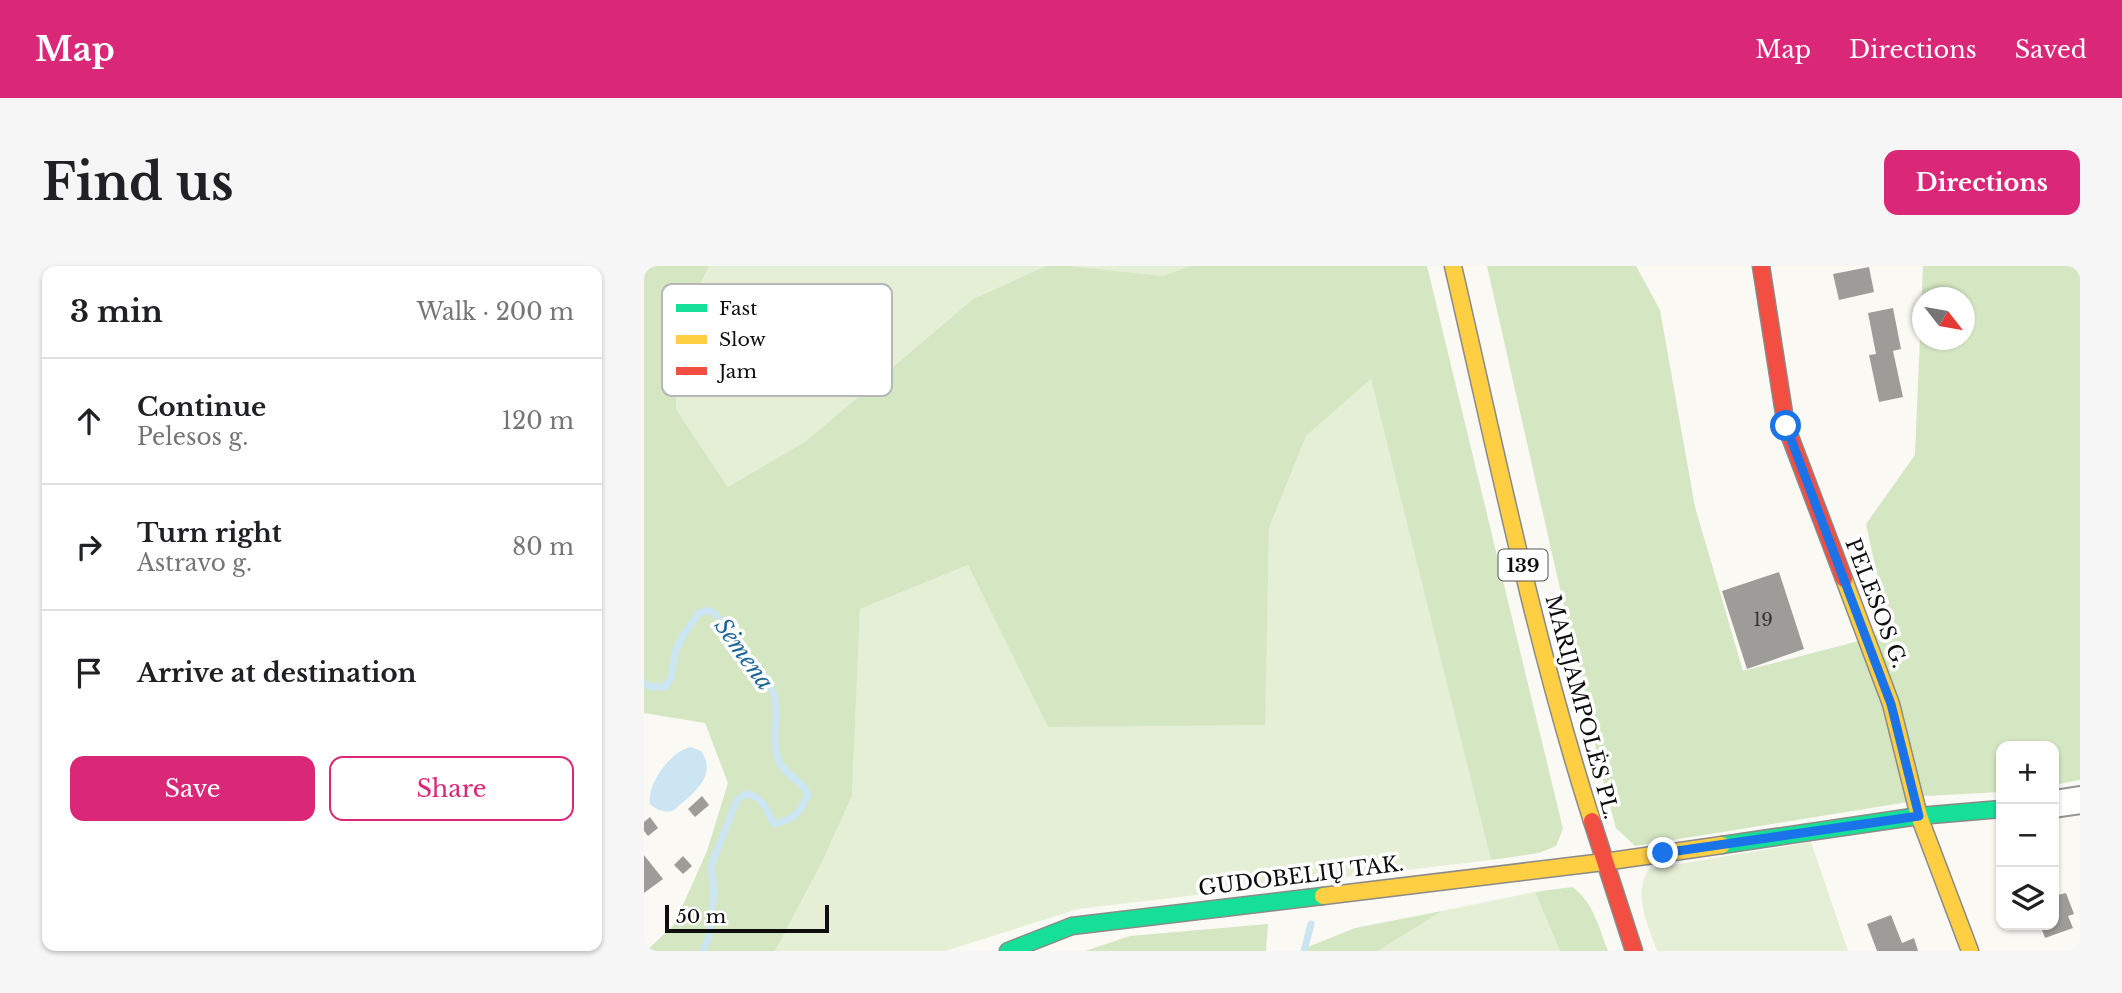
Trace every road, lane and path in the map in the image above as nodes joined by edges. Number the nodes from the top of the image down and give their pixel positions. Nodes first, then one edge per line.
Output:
1 (1453, 266) edge
2 (1761, 266) edge
3 (2080, 800) edge
4 (2059, 803) edge
5 (1996, 809) edge
6 (1919, 816) junction
7 (1604, 862) junction
8 (1008, 951) edge
9 (1634, 951) edge
10 (1970, 951) edge

1 - 7 street, MARIJAMPOLĖS PL. / 139
2 - 6 street, PELESOS G.
3 - 4 street
5 - 6 street, GUDOBELIŲ TAK.
6 - 7 street, GUDOBELIŲ TAK.
6 - 10 street, PELESOS G.
7 - 8 street, GUDOBELIŲ TAK.
7 - 9 street, MARIJAMPOLĖS PL. / 139

